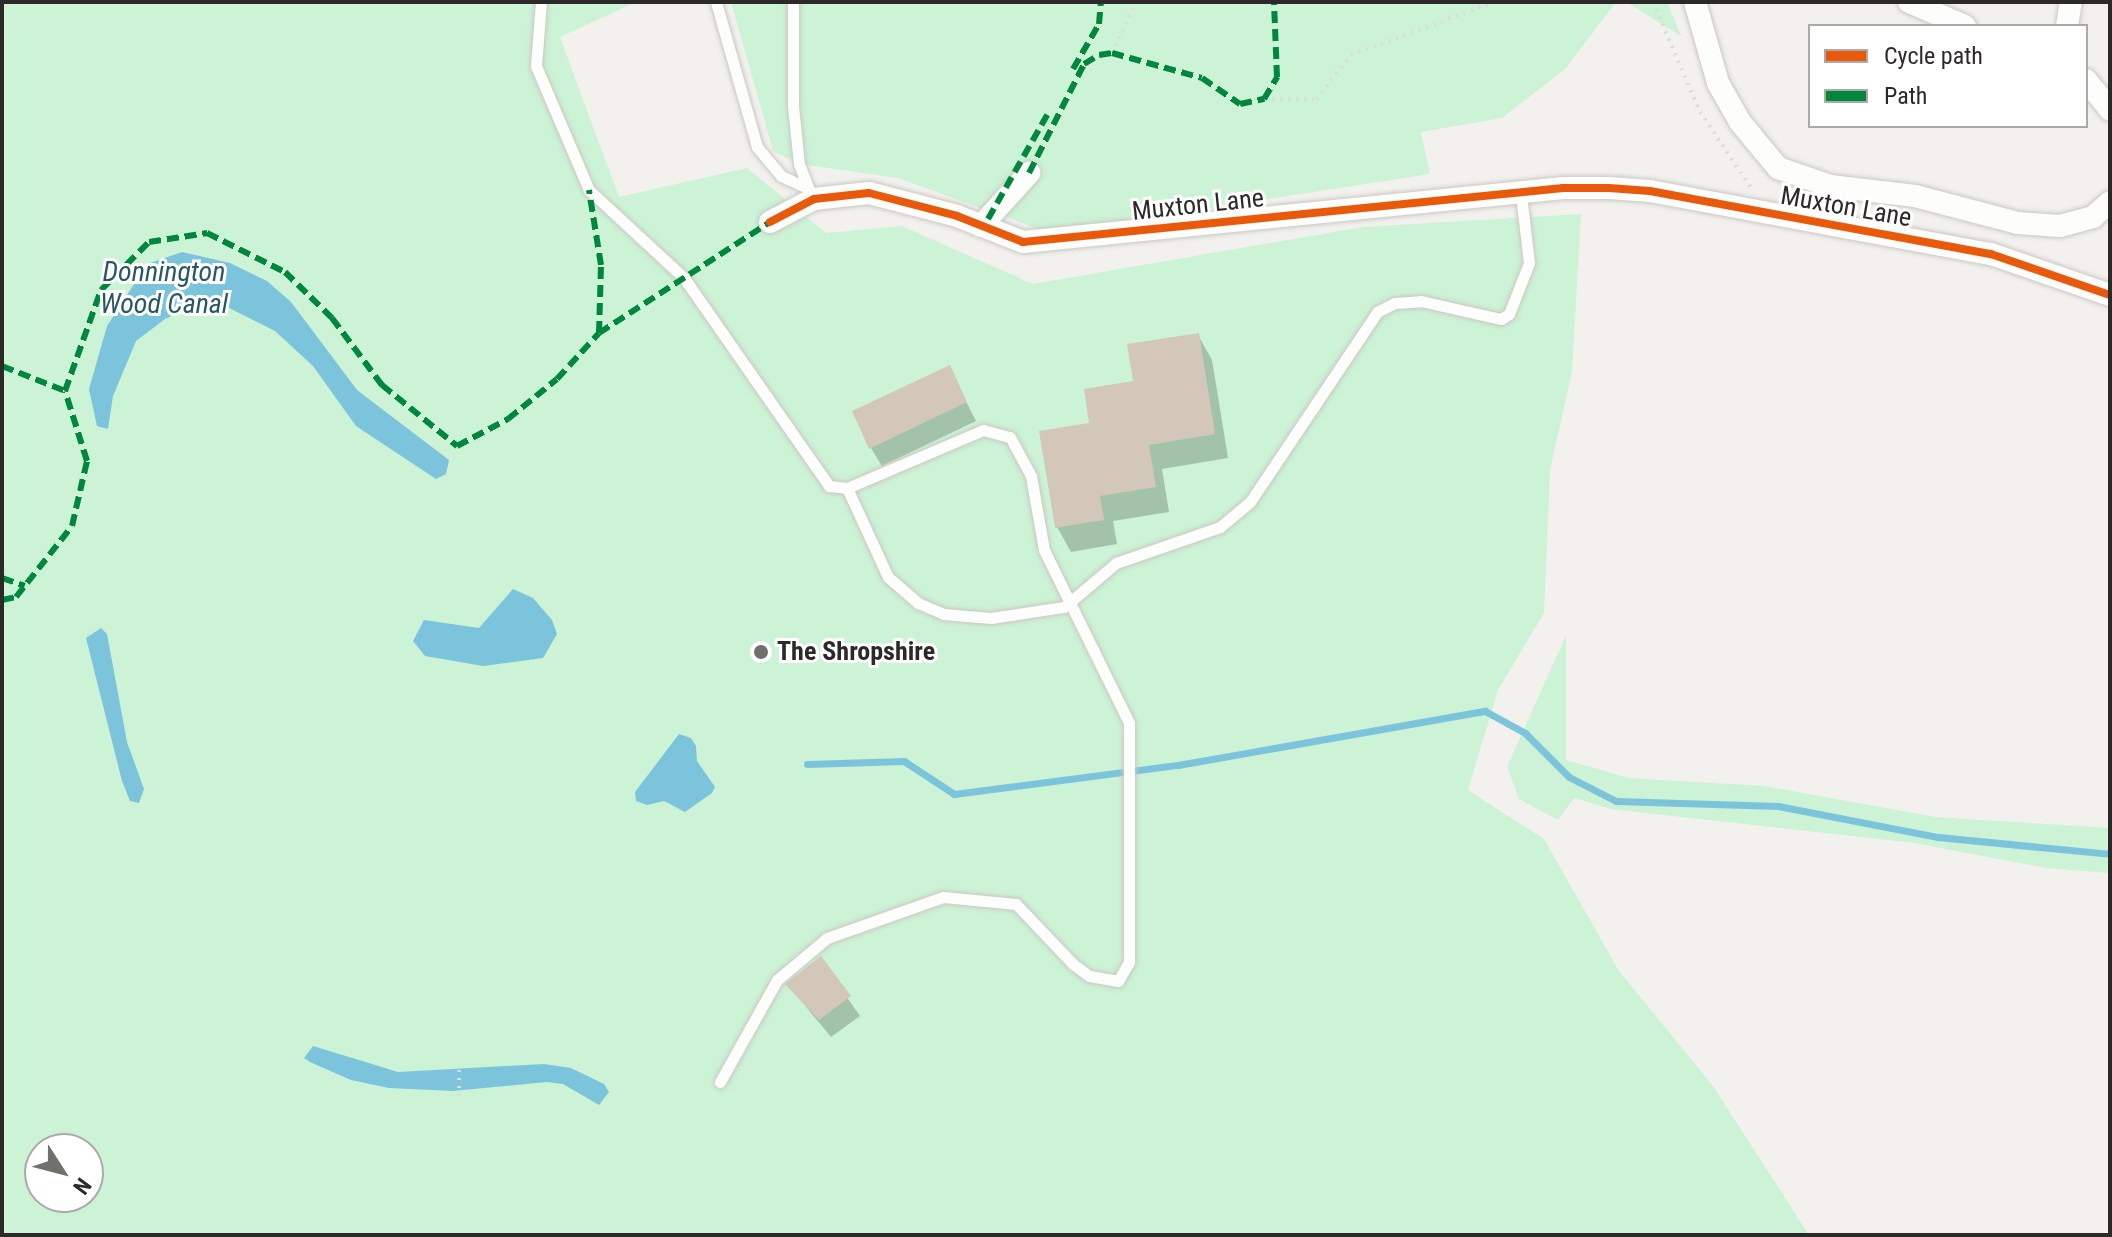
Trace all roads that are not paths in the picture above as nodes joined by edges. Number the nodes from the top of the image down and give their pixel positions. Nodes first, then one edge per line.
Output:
1 (541, 2) edge
2 (716, 2) edge
3 (793, 2) edge
4 (1695, 2) edge
5 (1909, 2) edge
6 (2071, 2) edge
7 (1960, 24) edge
8 (2067, 24) edge
9 (2088, 82) edge
10 (2110, 110) edge
11 (1029, 173) dead end
12 (811, 194) junction
13 (1521, 195) junction
14 (2110, 202) edge
15 (770, 222) dead end
16 (981, 226) junction
17 (2110, 295) edge
18 (847, 488) junction
19 (1073, 603) junction
20 (720, 1082) dead end

1 - 18 lane
2 - 12 lane
3 - 12 lane
4 - 14 street
5 - 7 street
6 - 8 street
9 - 10 street
11 - 16 street
12 - 15 street, Muxton Lane
12 - 16 street, Muxton Lane
13 - 16 street, Muxton Lane
13 - 17 street, Muxton Lane
13 - 19 lane
18 - 19 lane
18 - 19 lane
19 - 20 lane

